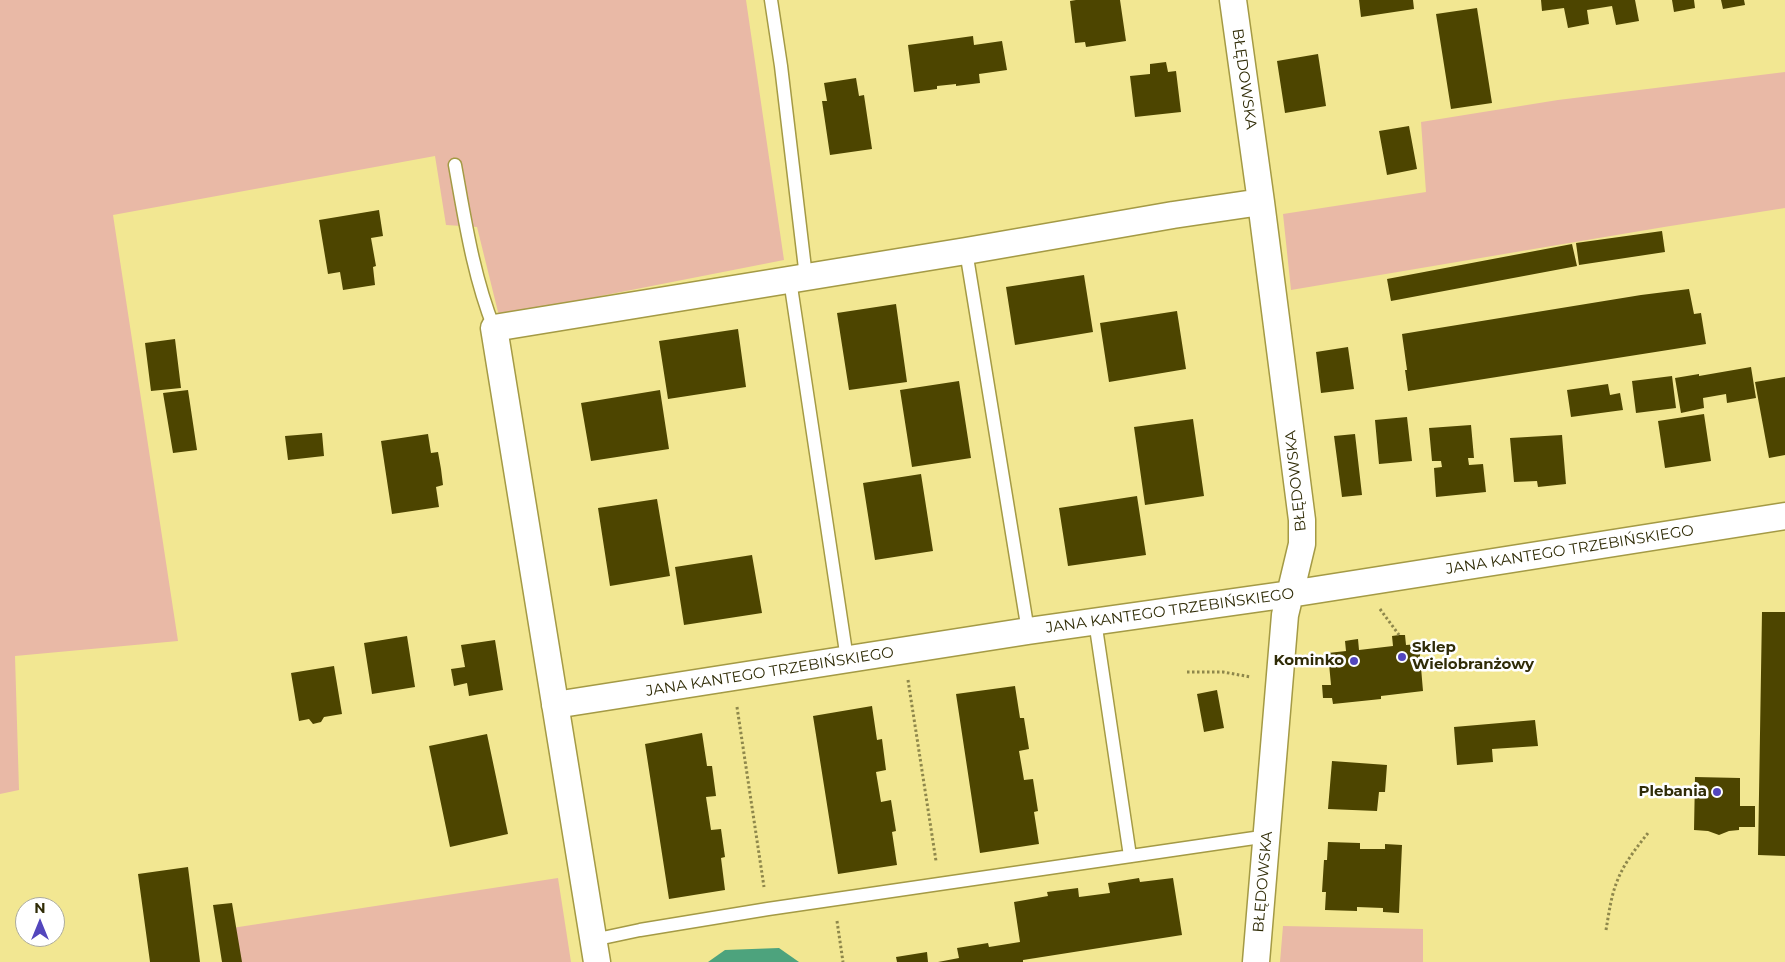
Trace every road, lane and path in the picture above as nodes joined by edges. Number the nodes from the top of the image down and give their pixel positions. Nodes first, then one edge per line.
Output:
1 (771, 0) edge
2 (1233, 0) edge
3 (455, 165) dead end
4 (1261, 202) junction
5 (966, 251) junction
6 (798, 278) junction
7 (494, 328) junction
8 (1785, 516) edge
9 (1290, 594) junction
10 (1095, 621) junction
11 (1028, 631) junction
12 (847, 659) junction
13 (907, 672) dead end
14 (1187, 672) dead end
15 (1279, 681) junction
16 (555, 705) junction
17 (737, 706) dead end
18 (1648, 833) dead end
19 (1268, 836) junction
20 (1130, 856) junction
21 (939, 884) junction
22 (834, 900) junction
23 (768, 909) junction
24 (1606, 930) dead end
25 (595, 951) edge
26 (843, 962) edge
27 (1256, 962) edge

1 - 6 lane
2 - 4 street, BŁĘDOWSKA
3 - 7 lane
4 - 5 street
4 - 9 street, BŁĘDOWSKA
5 - 6 street
5 - 11 lane
6 - 7 street
6 - 12 lane
7 - 16 street
8 - 9 street, JANA KANTEGO TRZEBIŃSKIEGO
9 - 10 street, JANA KANTEGO TRZEBIŃSKIEGO
9 - 15 street, BŁĘDOWSKA
10 - 11 street, JANA KANTEGO TRZEBIŃSKIEGO
10 - 20 lane
11 - 12 street, JANA KANTEGO TRZEBIŃSKIEGO
12 - 16 street, JANA KANTEGO TRZEBIŃSKIEGO
13 - 21 path
14 - 15 path
15 - 19 street, BŁĘDOWSKA
16 - 25 street
17 - 23 path
18 - 24 path
19 - 20 lane
19 - 27 street, BŁĘDOWSKA
20 - 21 lane
21 - 22 lane
22 - 23 lane
22 - 26 path
23 - 25 lane

